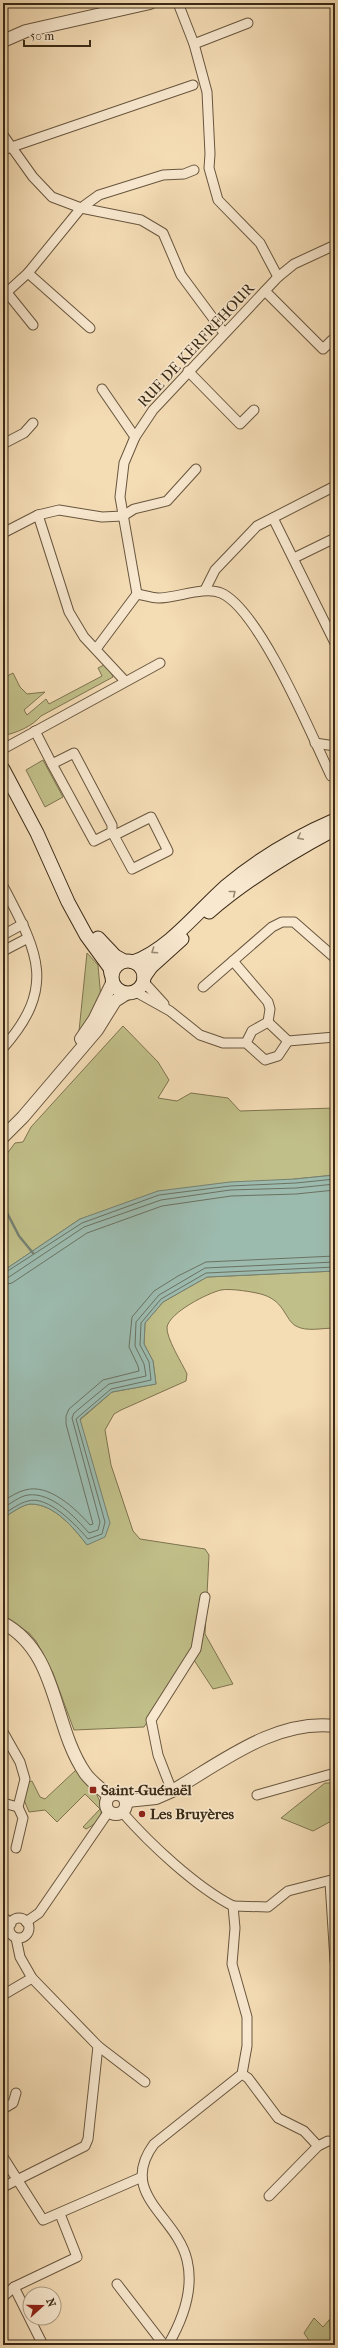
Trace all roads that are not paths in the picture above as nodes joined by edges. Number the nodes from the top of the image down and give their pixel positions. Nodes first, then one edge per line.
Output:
1 (150, 3) edge
2 (178, 3) edge
3 (248, 23) dead end
4 (3, 41) edge
5 (194, 44) junction
6 (193, 85) dead end
7 (3, 135) edge
8 (7, 148) edge
9 (194, 170) dead end
10 (81, 208) junction
11 (335, 244) edge
12 (28, 273) junction
13 (278, 277) junction
14 (5, 290) edge
15 (265, 291) junction
16 (33, 325) dead end
17 (90, 328) dead end
18 (224, 333) junction
19 (332, 340) dead end
20 (188, 371) junction
21 (102, 389) dead end
22 (254, 410) dead end
23 (33, 423) dead end
24 (135, 437) junction
25 (3, 444) edge
26 (196, 469) dead end
27 (335, 486) edge
28 (38, 515) junction
29 (123, 516) junction
30 (273, 518) junction
31 (3, 532) edge
32 (335, 538) edge
33 (294, 558) junction
34 (204, 590) junction
35 (137, 594) junction
36 (335, 644) edge
37 (96, 649) junction
38 (160, 664) dead end
39 (125, 681) junction
40 (35, 731) junction
41 (315, 743) junction
42 (335, 746) edge
43 (3, 749) edge
44 (52, 764) junction
45 (3, 769) edge
46 (331, 776) dead end
47 (335, 820) edge
48 (335, 829) edge
49 (37, 833) junction
50 (114, 833) junction
51 (3, 886) edge
52 (23, 924) junction
53 (3, 935) edge
54 (28, 938) junction
55 (3, 951) edge
56 (335, 958) edge
57 (233, 961) junction
58 (128, 962) junction
59 (112, 979) junction
60 (137, 986) junction
61 (203, 987) dead end
62 (268, 1022) junction
63 (335, 1037) edge
64 (288, 1041) junction
65 (246, 1043) junction
66 (3, 1048) edge
67 (3, 1126) edge
68 (3, 1137) edge
69 (205, 1597) dead end
70 (3, 1623) edge
71 (335, 1726) edge
72 (3, 1732) edge
73 (335, 1773) edge
74 (172, 1791) junction
75 (257, 1795) dead end
76 (109, 1796) junction
77 (3, 1803) edge
78 (18, 1807) junction
79 (124, 1807) junction
80 (109, 1811) junction
81 (16, 1848) dead end
82 (333, 1880) edge
83 (233, 1906) junction
84 (3, 1916) edge
85 (26, 1922) junction
86 (11, 1924) junction
87 (16, 1938) junction
88 (335, 1961) edge
89 (32, 1978) junction
90 (3, 1995) edge
91 (98, 2046) junction
92 (242, 2074) junction
93 (145, 2082) dead end
94 (16, 2093) dead end
95 (3, 2109) edge
96 (328, 2141) dead end
97 (318, 2146) junction
98 (3, 2157) edge
99 (142, 2177) junction
100 (17, 2180) junction
101 (3, 2187) edge
102 (269, 2196) dead end
103 (60, 2214) junction
104 (118, 2284) dead end
105 (14, 2287) junction
106 (3, 2297) edge
107 (44, 2345) edge
108 (164, 2345) edge
109 (168, 2345) edge

1 - 4 street
2 - 5 street
3 - 5 street
5 - 13 street
6 - 8 street
7 - 8 street
8 - 10 street
9 - 10 street
10 - 12 street
10 - 18 street
11 - 13 street, RUE DE KERFREHOUR
12 - 14 street
12 - 17 street
13 - 15 street, RUE DE KERFREHOUR
14 - 16 street
15 - 18 street, RUE DE KERFREHOUR
15 - 19 street
18 - 20 street, RUE DE KERFREHOUR
20 - 22 street
20 - 24 street, RUE DE KERFREHOUR
21 - 24 street
23 - 25 street
24 - 29 street, RUE DE KERFREHOUR
26 - 29 street
27 - 30 street
28 - 29 street
28 - 31 street
28 - 37 street
29 - 35 street, RUE DE KERFREHOUR
30 - 33 street
30 - 34 street
32 - 33 street
33 - 36 street
34 - 35 street
34 - 41 street
35 - 37 street
37 - 39 street
38 - 39 street
39 - 40 street
40 - 43 street
40 - 44 street
41 - 42 street
41 - 46 street
44 - 50 street
44 - 50 street
45 - 49 main road
47 -> 58 main road
60 -> 48 main road
49 - 58 main road
49 - 59 main road
50 - 50 street
51 - 52 street
52 - 53 street
52 - 54 street
54 - 55 street
54 - 66 street
56 - 57 street
57 - 61 street
57 - 62 street
58 - 59 main road
58 - 60 main road
59 - 60 main road
59 - 67 street
60 - 65 street
60 - 68 street
62 - 64 street
62 - 65 street
63 - 64 street
64 - 65 street
69 - 74 street
70 - 76 street
71 - 74 street
72 - 78 street
73 - 75 street
74 - 79 street
76 - 79 street
76 - 80 street
77 - 78 street
78 - 81 street
79 - 80 street
79 - 83 street
80 - 85 street
82 - 83 street
82 - 88 street
83 - 92 street
84 - 86 street
85 - 86 street
85 - 87 street
86 - 87 street
87 - 89 street
89 - 90 street
89 - 91 street
91 - 93 street
91 - 100 street
92 - 97 street
92 - 99 street
94 - 95 street
96 - 97 street
97 - 102 street
98 - 100 street
99 - 103 street
99 - 109 street
100 - 101 street
100 - 103 street
103 - 105 street
104 - 108 street
105 - 106 street
105 - 107 street

